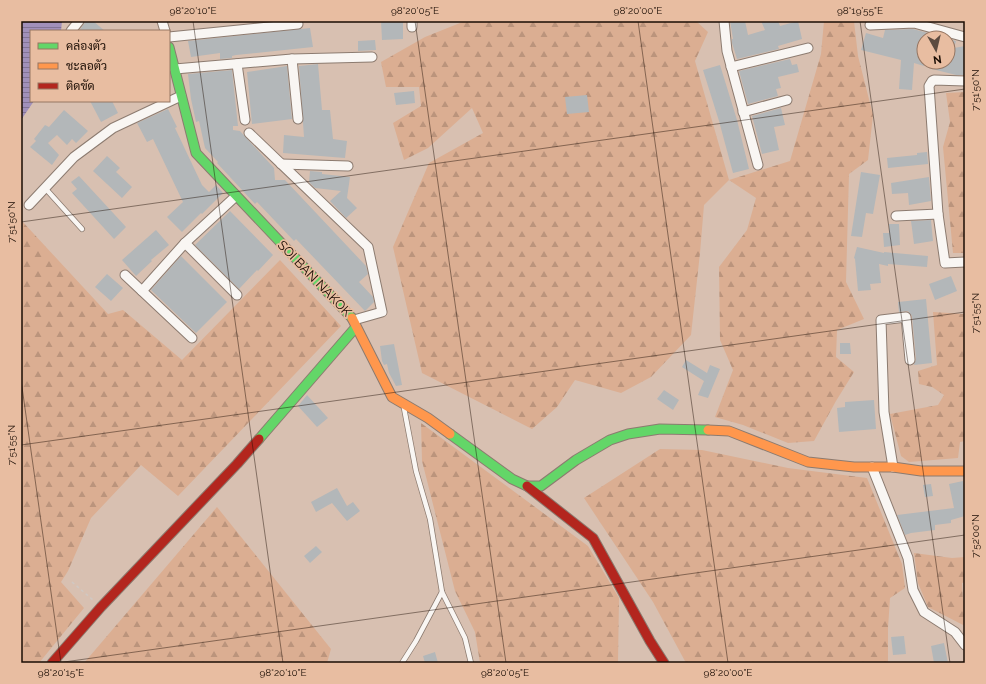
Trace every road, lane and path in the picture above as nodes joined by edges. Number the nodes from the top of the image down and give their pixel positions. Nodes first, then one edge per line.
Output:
1 (79, 21) edge
2 (724, 21) edge
3 (298, 24) dead end
4 (870, 25) dead end
5 (72, 30) edge
6 (965, 37) edge
7 (170, 38) edge
8 (808, 48) dead end
9 (170, 51) edge
10 (372, 57) dead end
11 (292, 59) junction
12 (237, 64) junction
13 (731, 66) junction
14 (175, 69) junction
15 (965, 81) edge
16 (181, 96) junction
17 (787, 100) dead end
18 (170, 101) edge
19 (168, 102) edge
20 (743, 112) junction
21 (298, 119) dead end
22 (245, 120) dead end
23 (249, 133) dead end
24 (282, 164) junction
25 (758, 165) dead end
26 (348, 166) dead end
27 (45, 188) junction
28 (236, 196) junction
29 (29, 205) dead end
30 (938, 214) junction
31 (896, 216) dead end
32 (82, 229) dead end
33 (185, 243) junction
34 (965, 262) edge
35 (125, 275) dead end
36 (142, 291) junction
37 (237, 295) dead end
38 (355, 323) junction
39 (192, 338) dead end
40 (910, 360) dead end
41 (403, 404) junction
42 (872, 467) junction
43 (893, 467) junction
44 (965, 471) edge
45 (527, 486) junction
46 (72, 582) dead end
47 (442, 592) junction
48 (101, 607) junction
49 (965, 645) edge
50 (52, 663) edge
51 (402, 663) edge
52 (471, 663) edge
53 (664, 663) edge

1 - 5 street
2 - 13 street
3 - 7 street
4 - 6 street
8 - 13 street
9 - 14 street, SOI BAN NAKOK
10 - 11 street
11 - 12 street
11 - 21 street
12 - 14 street
12 - 22 street
13 - 20 street
14 - 16 street, SOI BAN NAKOK
15 - 30 street
16 - 18 street
16 - 28 street, SOI BAN NAKOK
17 - 20 street
19 - 27 street
20 - 25 street
23 - 24 street
24 - 26 street
24 - 38 street
27 - 29 street
27 - 32 lane
28 - 33 street
28 - 38 street, SOI BAN NAKOK
30 - 31 street
30 - 34 street
33 - 36 street
33 - 37 street
35 - 36 street
36 - 39 street
38 - 41 street, SOI BAN NAKOK
38 - 48 street
40 - 43 street
41 - 45 street, SOI BAN NAKOK
41 - 47 lane
42 - 43 street
42 - 45 street
42 - 49 street
43 - 44 street
45 - 53 street, SOI BAN NAKOK
46 - 48 path
47 - 51 lane
47 - 52 lane
48 - 50 street

